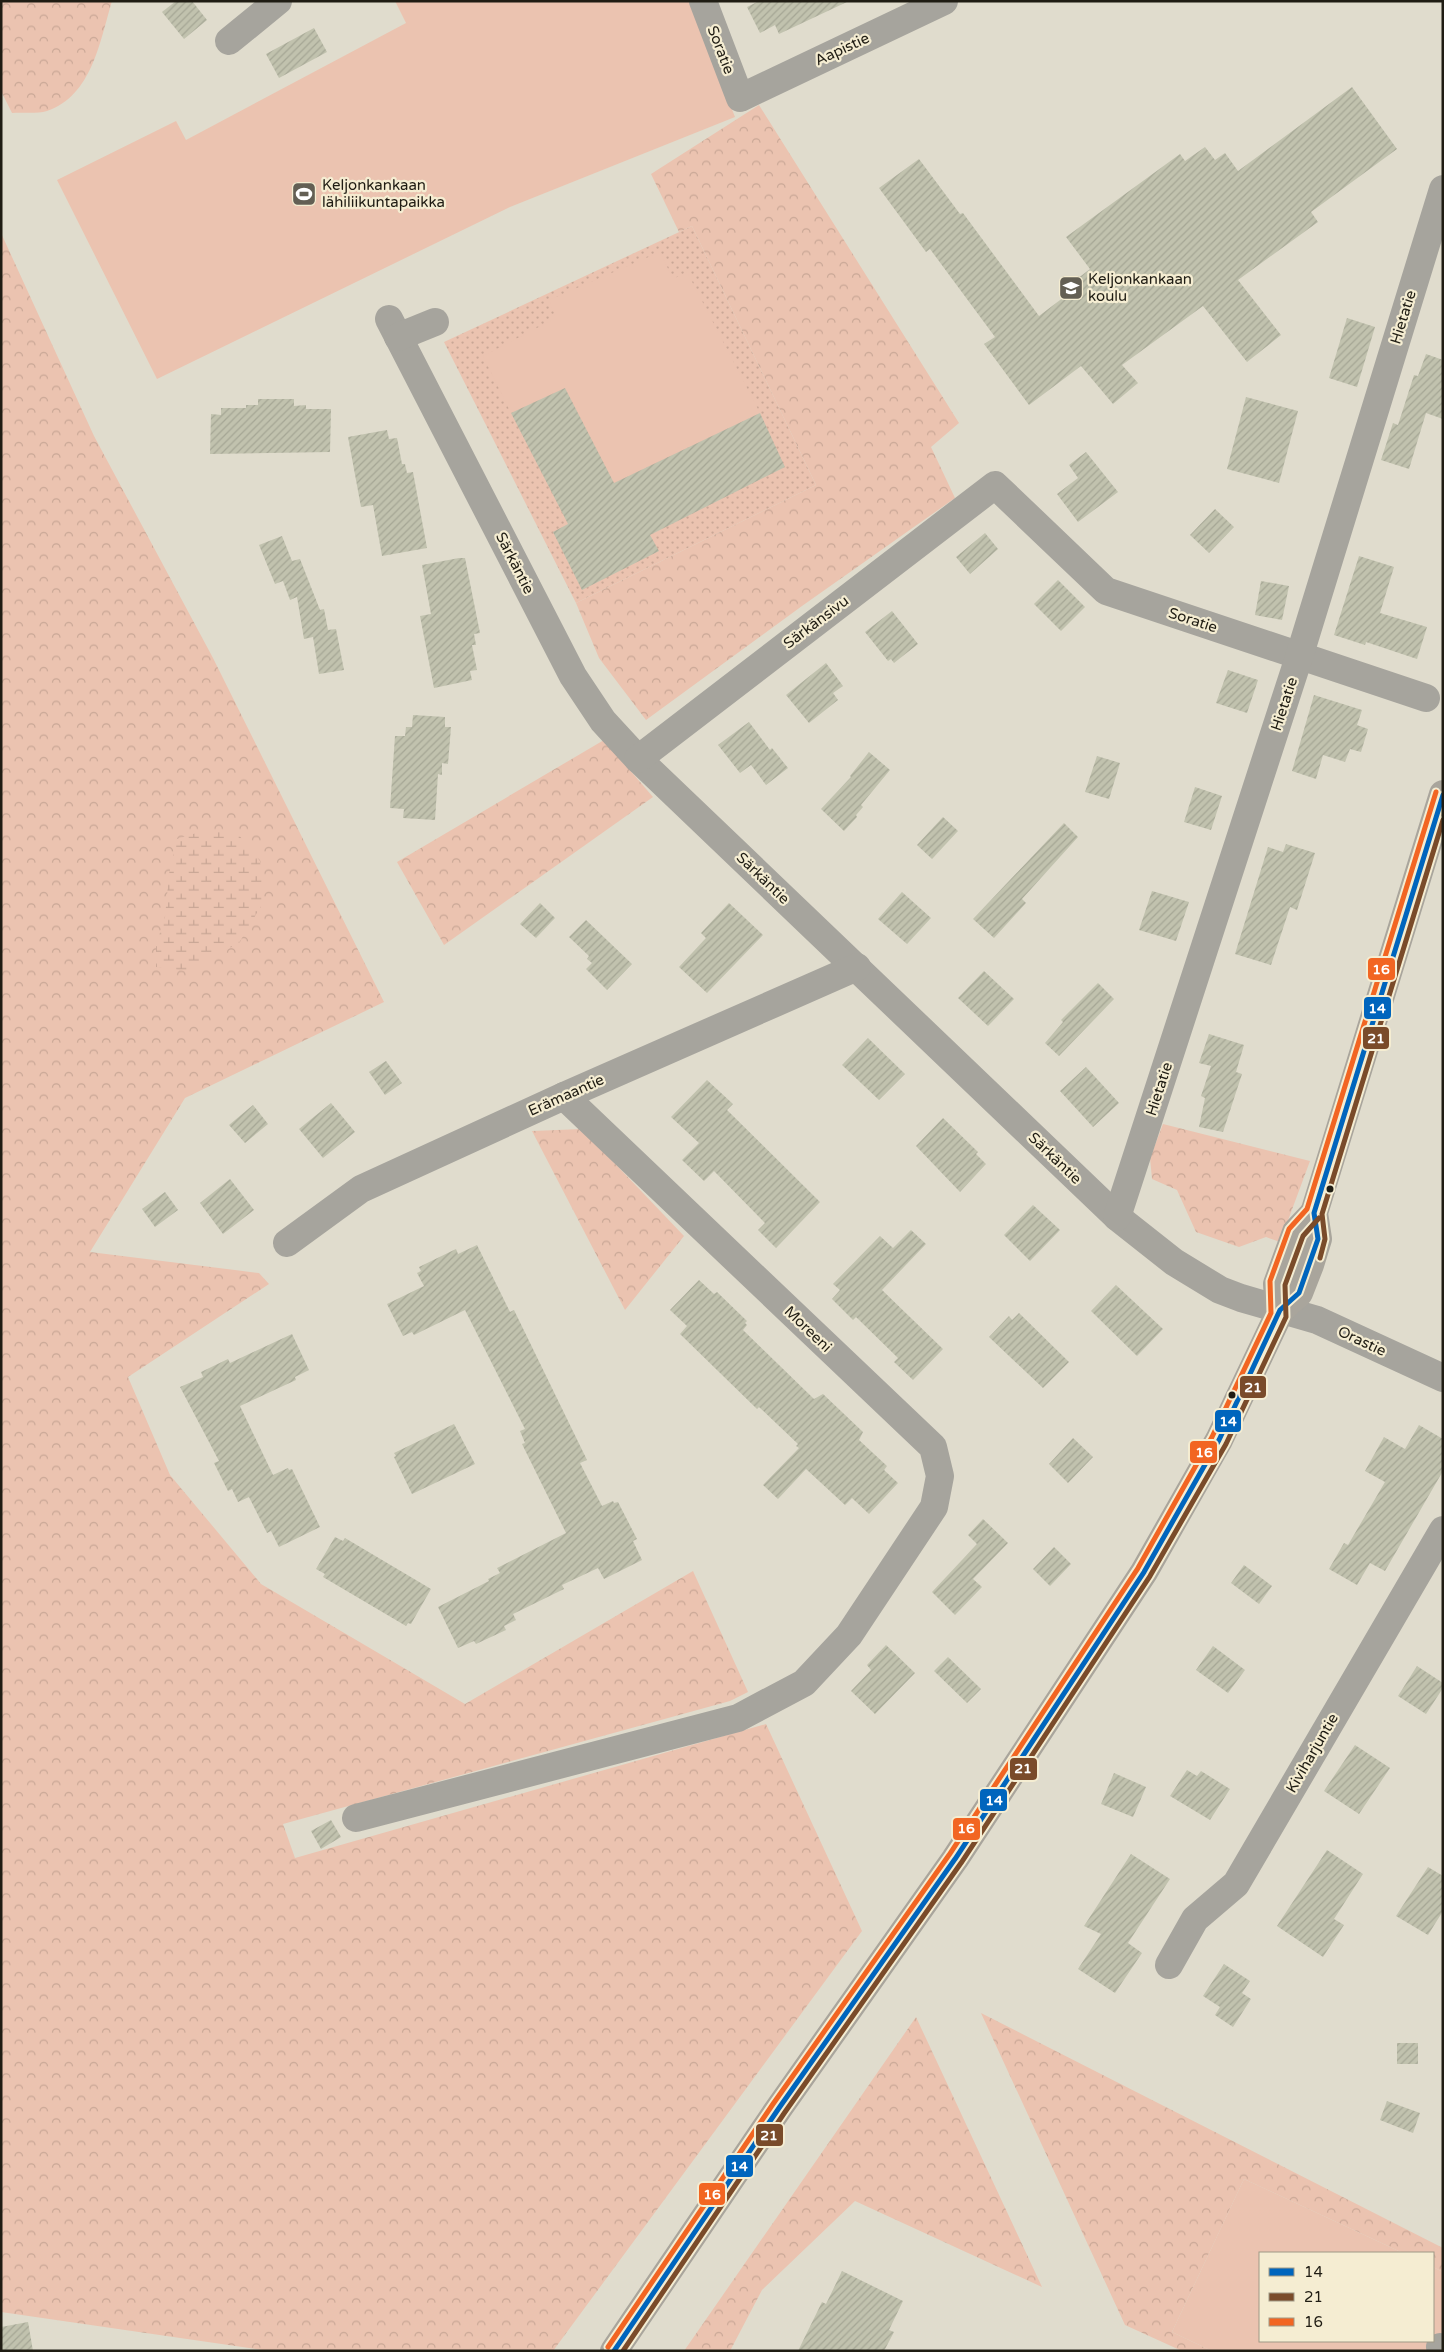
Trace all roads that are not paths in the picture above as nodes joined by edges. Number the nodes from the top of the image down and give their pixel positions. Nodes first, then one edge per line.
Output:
1 (278, 1) edge
2 (703, 1) edge
3 (944, 1) edge
4 (229, 41) dead end
5 (740, 98) joint
6 (1443, 189) edge
7 (435, 322) dead end
8 (995, 485) joint
9 (1300, 654) junction
10 (1426, 698) dead end
11 (638, 759) junction
12 (1443, 794) edge
13 (857, 967) junction
14 (564, 1096) junction
15 (1117, 1216) junction
16 (287, 1243) dead end
17 (1280, 1310) junction
18 (1443, 1378) edge
19 (1443, 1530) edge
20 (356, 1818) dead end
21 (1168, 1965) dead end
22 (614, 2351) edge

1 - 4 street
2 - 5 street, Soratie
3 - 5 street, Aapistie
6 - 9 street, Hietatie
7 - 11 street, Särkäntie
8 - 9 street, Soratie
8 - 11 street, Särkänsivu
9 - 10 street, Soratie
9 - 15 street, Hietatie
11 - 13 street, Särkäntie
12 - 17 main road
13 - 14 street, Erämaantie
13 - 15 street, Särkäntie
14 - 16 street, Erämaantie
14 - 20 street, Moreeni
15 - 17 street, Särkäntie
17 - 18 street, Orastie
17 - 22 main road
19 - 21 street, Kiviharjuntie

